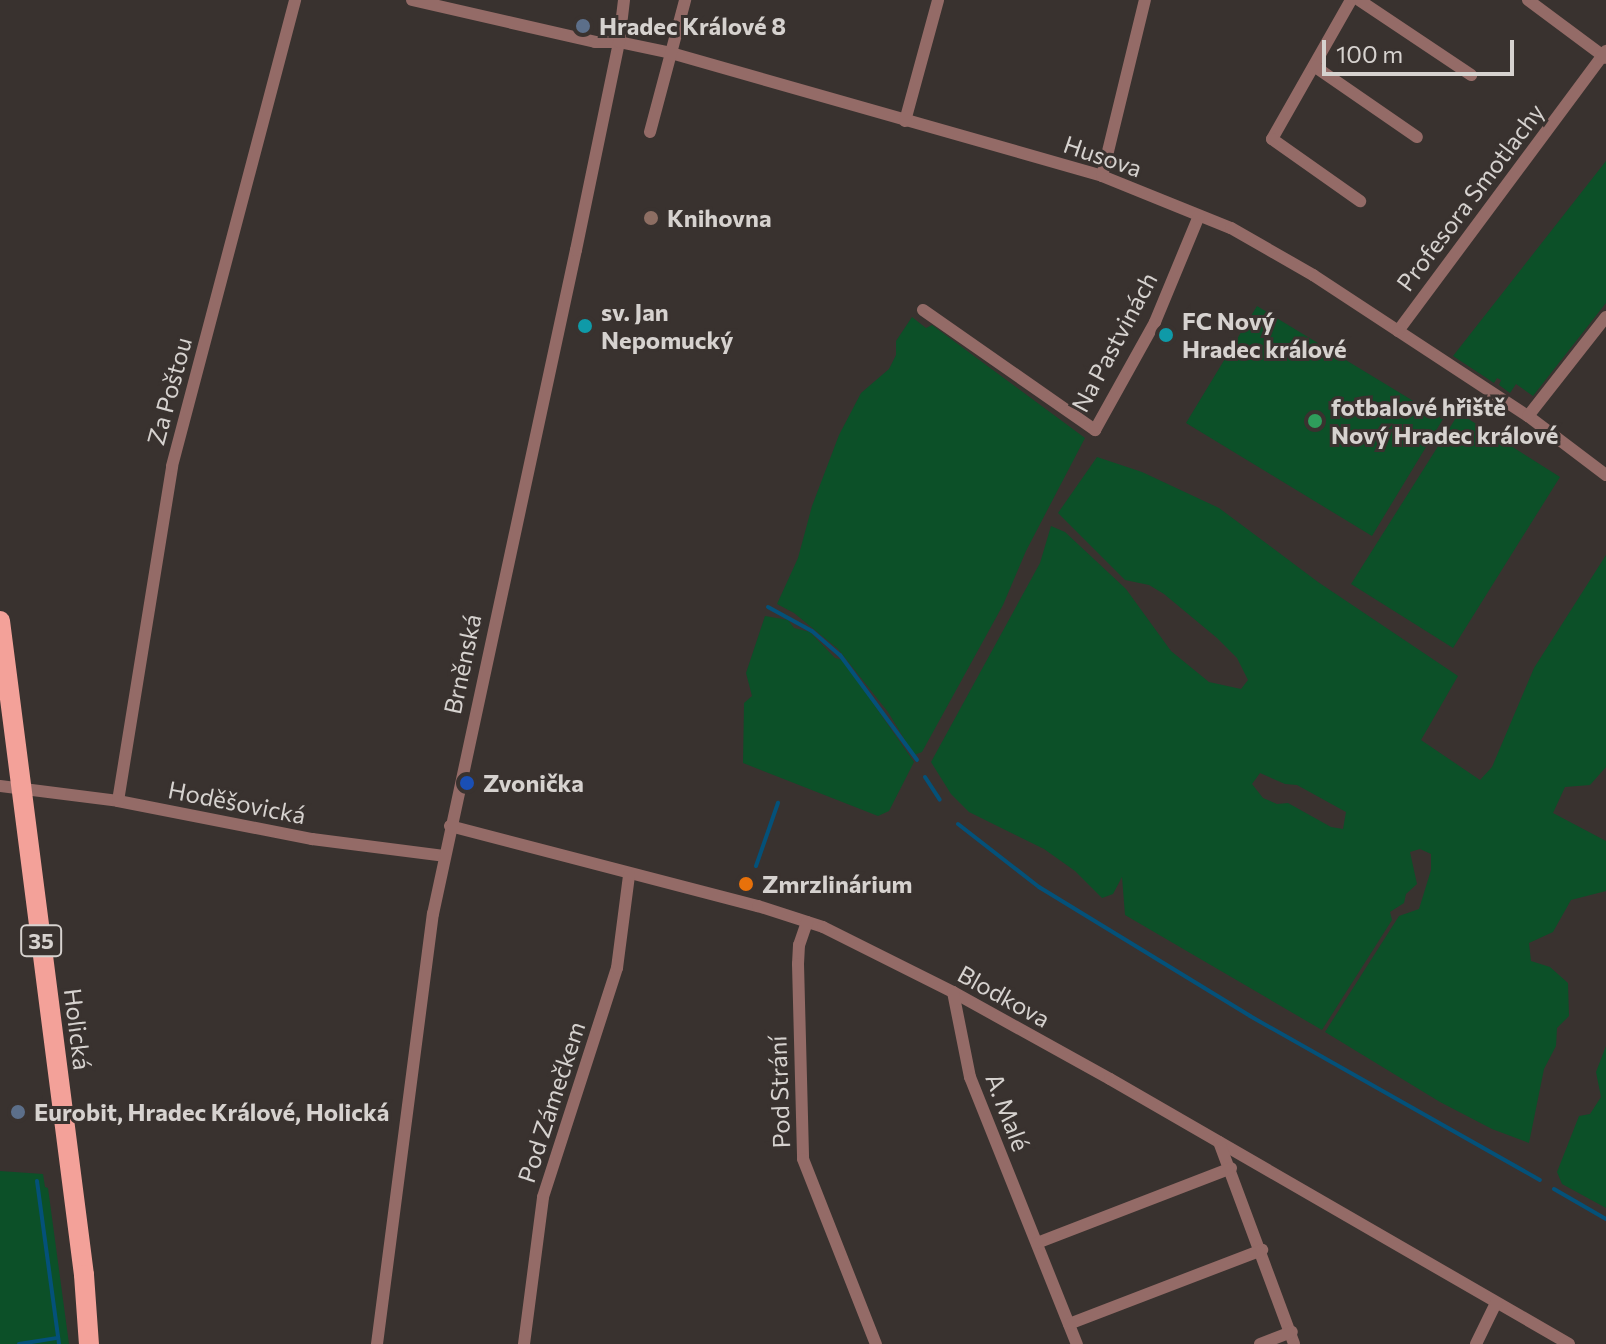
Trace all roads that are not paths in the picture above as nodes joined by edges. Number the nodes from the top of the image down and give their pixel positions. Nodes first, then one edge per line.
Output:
1 (295, 0) edge
2 (412, 0) edge
3 (624, 0) edge
4 (685, 0) edge
5 (938, 0) edge
6 (1145, 0) edge
7 (1351, 0) edge
8 (1359, 0) edge
9 (1528, 0) edge
10 (619, 42) junction
11 (671, 53) junction
12 (1605, 55) edge
13 (1314, 66) junction
14 (1471, 75) dead end
15 (905, 121) junction
16 (650, 132) dead end
17 (1417, 137) dead end
18 (1102, 176) junction
19 (1360, 201) dead end
20 (1199, 216) junction
21 (923, 310) dead end
22 (1606, 317) edge
23 (1398, 331) junction
24 (1528, 416) junction
25 (1606, 475) edge
26 (0, 621) edge
27 (0, 786) edge
28 (22, 790) junction
29 (118, 801) junction
30 (450, 826) junction
31 (444, 856) junction
32 (629, 875) junction
33 (807, 922) junction
34 (953, 992) junction
35 (1219, 1142) junction
36 (1231, 1168) junction
37 (1037, 1243) junction
38 (1262, 1250) junction
39 (84, 1275) junction
40 (1496, 1303) junction
41 (1069, 1324) junction
42 (1293, 1338) edge
43 (89, 1344) edge
44 (98, 1344) edge
45 (377, 1344) edge
46 (524, 1344) edge
47 (876, 1344) edge
48 (1077, 1344) edge
49 (1260, 1344) edge
50 (1476, 1344) edge
51 (1569, 1344) edge

1 - 29 street, Za Poštou
2 - 10 street, Husova
3 - 10 street, Brněnská
4 - 11 street
5 - 15 street
6 - 18 street
7 - 13 street
8 - 14 street
9 - 12 street
10 - 11 street, Husova
10 - 30 street, Brněnská
11 - 15 street, Husova
11 - 16 street
12 - 23 street, Profesora Smotlachy
13 - 17 street
13 - 19 street
15 - 18 street, Husova
18 - 20 street, Husova
20 - 21 street, Na Pastvinách
20 - 23 street, Husova
22 - 24 street
23 - 24 street, Husova
24 - 25 street, Husova
26 - 28 main road, Holická / 35
27 - 28 street
28 - 29 street, Hoděšovická
28 - 39 main road, Holická / 35
29 - 31 street, Hoděšovická
30 - 31 street, Brněnská
30 - 32 street, Blodkova
31 - 45 street, Brněnská
32 - 33 street, Blodkova
32 - 46 street, Pod Zámečkem
33 - 34 street, Blodkova
33 - 47 street, Pod Strání
34 - 35 street, Blodkova
34 - 37 street, A. Malé
35 - 36 street
35 - 40 street, Blodkova
36 - 37 street
36 - 38 street
37 - 41 street, A. Malé
38 - 41 street
38 - 42 street
39 - 43 main road, Holická / 35
39 - 44 main road, Holická / 35
40 - 50 street
40 - 51 street, Blodkova
41 - 48 street, A. Malé
42 - 49 street

